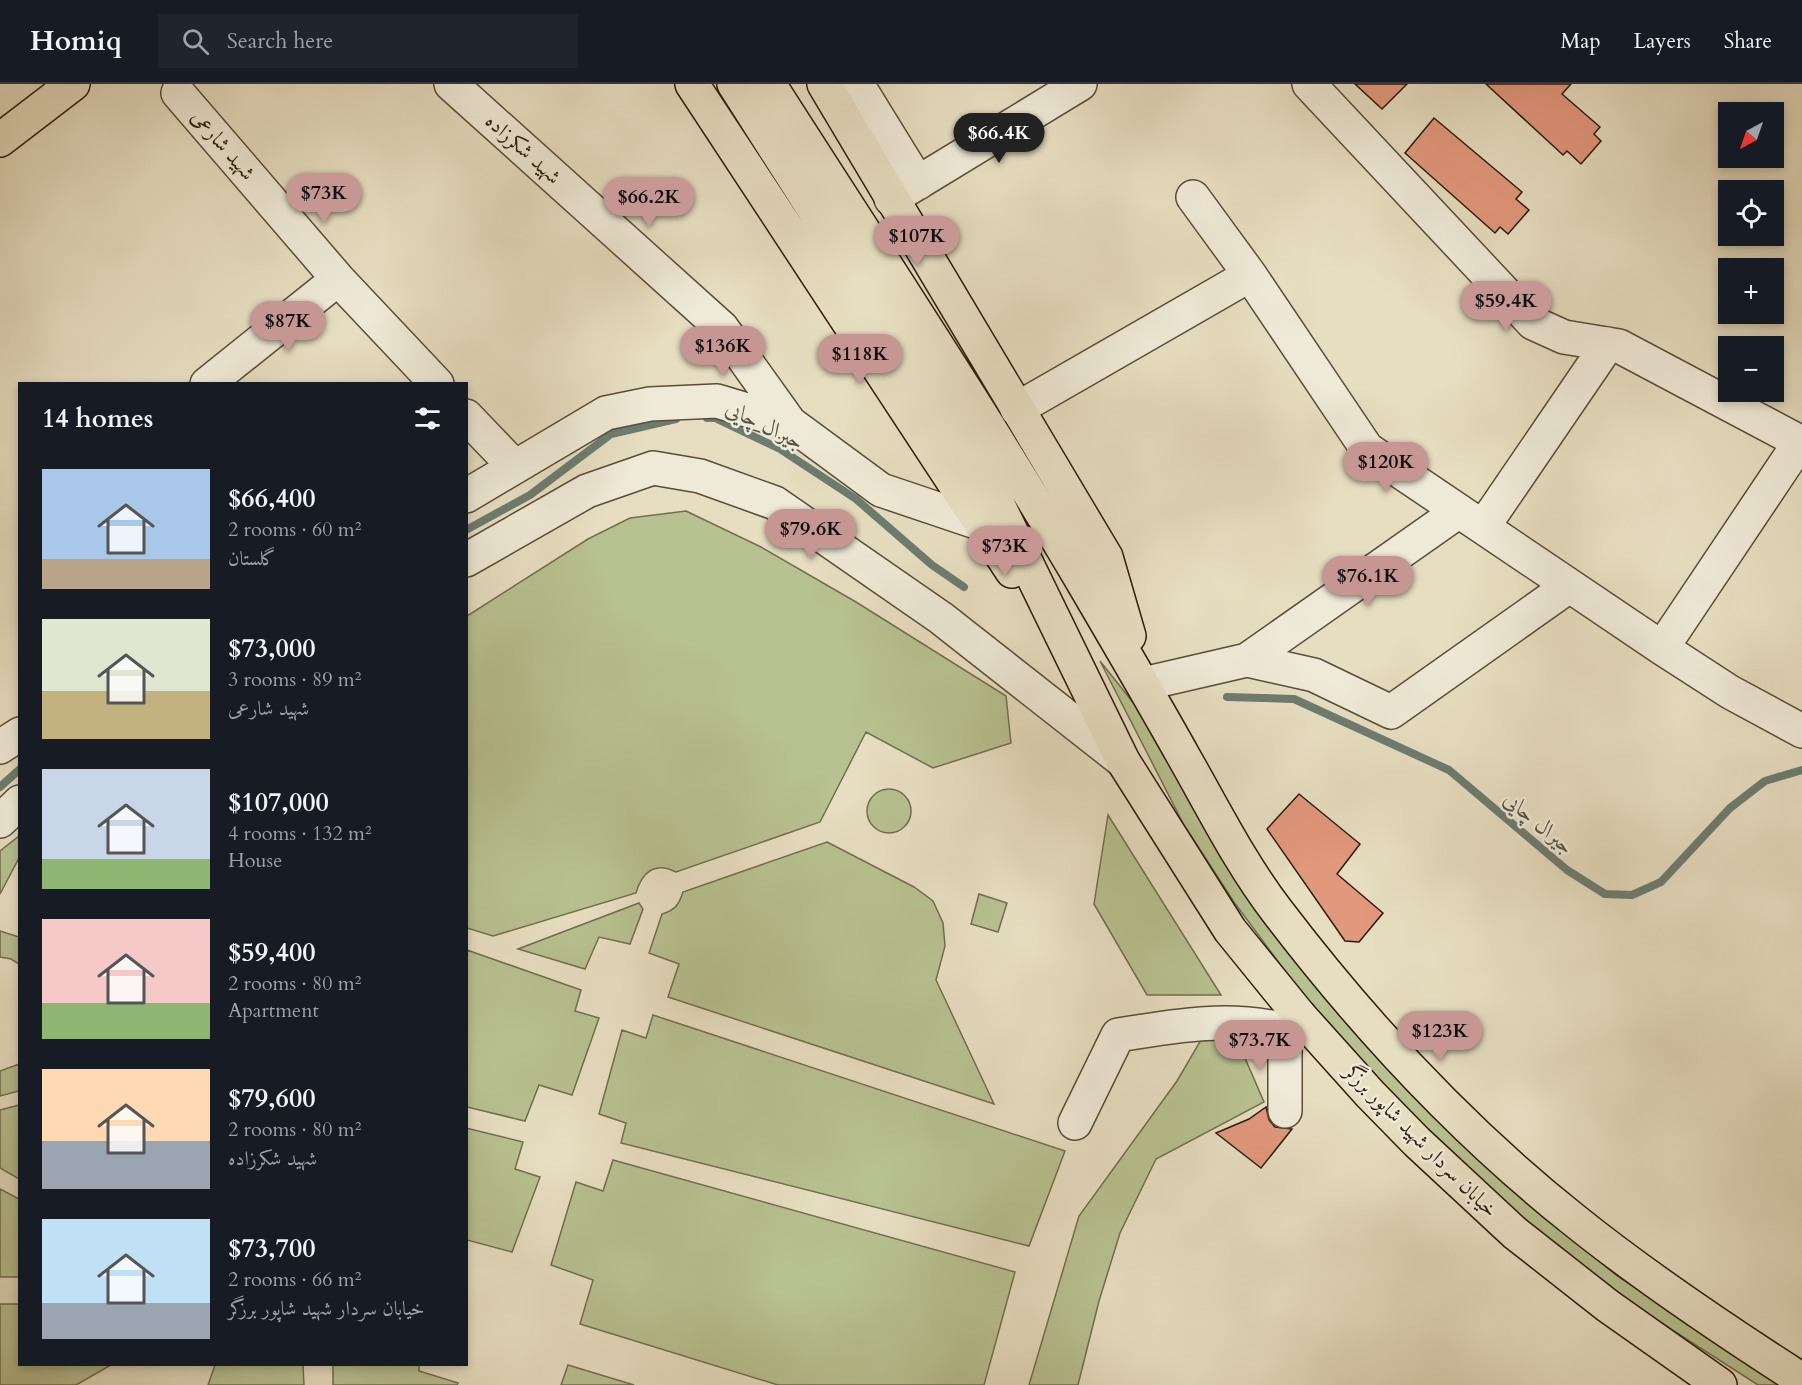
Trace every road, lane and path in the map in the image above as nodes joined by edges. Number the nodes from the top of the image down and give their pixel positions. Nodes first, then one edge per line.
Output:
1 (73, 84) edge
2 (451, 84) edge
3 (692, 84) edge
4 (735, 84) edge
5 (769, 84) edge
6 (824, 84) edge
7 (857, 84) edge
8 (1080, 84) edge
9 (1310, 84) edge
10 (178, 93) dead end
11 (0, 140) edge
12 (905, 191) junction
13 (1193, 197) dead end
14 (1250, 275) junction
15 (338, 279) junction
16 (1608, 344) junction
17 (209, 382) edge
18 (434, 382) edge
19 (1017, 409) junction
20 (468, 418) edge
21 (790, 423) junction
22 (1801, 441) edge
23 (514, 467) junction
24 (468, 495) edge
25 (1471, 519) junction
26 (979, 523) junction
27 (468, 559) edge
28 (1569, 586) junction
29 (1662, 648) junction
30 (1072, 656) junction
31 (1247, 660) junction
32 (1143, 684) junction
33 (1802, 731) edge
34 (18, 735) edge
35 (0, 747) edge
36 (1123, 761) junction
37 (18, 804) edge
38 (0, 821) edge
39 (1292, 1022) junction
40 (1285, 1111) dead end
41 (1075, 1123) dead end
42 (1802, 1380) edge
43 (1720, 1385) edge

1 - 11 main road
2 - 21 street, شهید شکرزاده
3 - 26 main road
4 - 30 main road
5 - 32 main road
6 - 12 main road
7 - 12 street
8 - 12 street
9 - 16 street
10 - 15 street, شهید شارعی
12 - 19 main road
13 - 14 street
14 - 19 street
14 - 25 street
15 - 17 street
15 - 18 street, شهید شارعی
16 - 22 street
16 - 25 street
19 - 32 main road
20 - 23 street
21 - 23 street
21 - 26 street
22 - 29 street
23 - 24 street
25 - 28 street
25 - 31 street
26 - 30 main road
27 - 36 street
28 - 29 street
28 - 31 street
29 - 33 street
30 - 36 main road, خیابان سردار شهید شاپور برزگر
31 - 32 street
32 - 42 main road, خیابان سردار شهید شاپور برزگر
34 - 35 street
36 - 39 main road, خیابان سردار شهید شاپور برزگر
37 - 38 street
39 - 40 street
39 - 41 street
39 - 43 main road, خیابان سردار شهید شاپور برزگر

